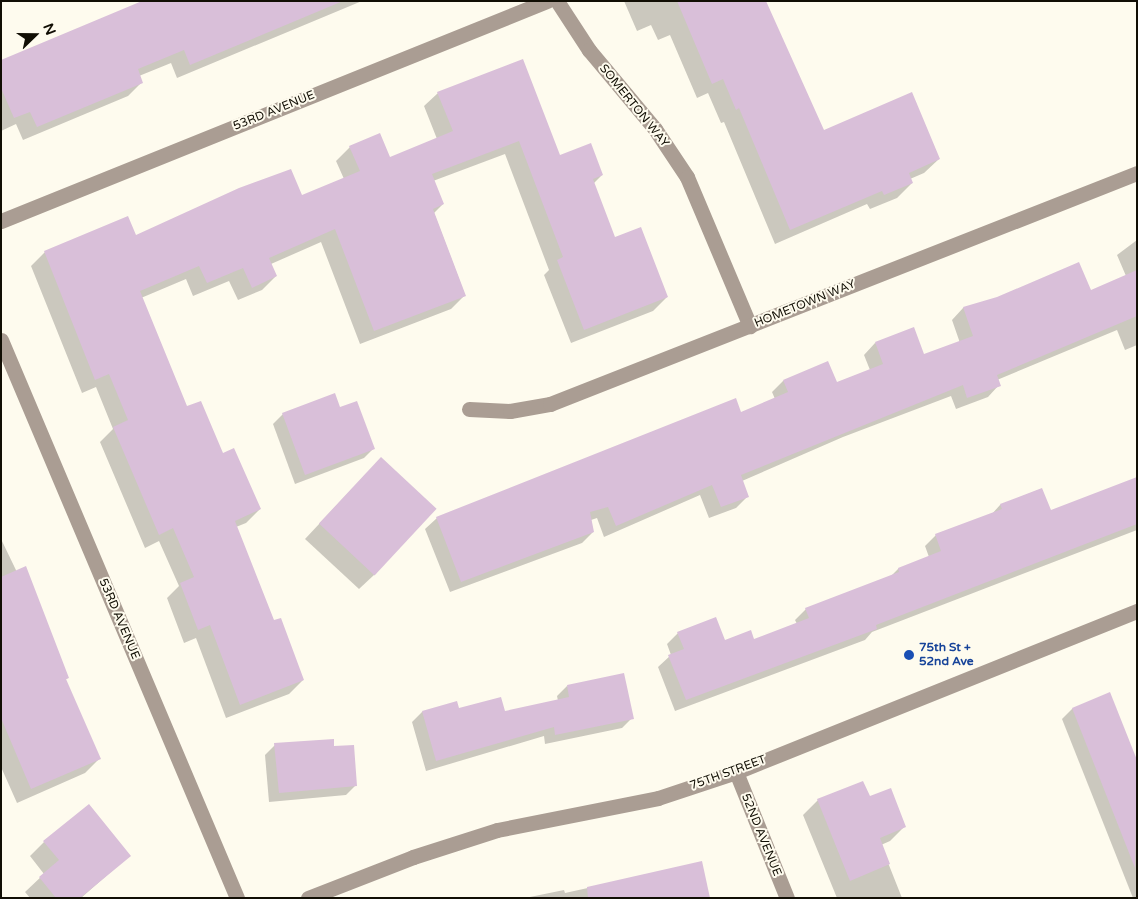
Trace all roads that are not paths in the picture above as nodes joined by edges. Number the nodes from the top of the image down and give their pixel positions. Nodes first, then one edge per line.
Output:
1 (547, 1) edge
2 (557, 1) edge
3 (1137, 173) edge
4 (1, 221) edge
5 (750, 326) junction
6 (1, 340) edge
7 (469, 410) dead end
8 (1137, 611) edge
9 (736, 772) junction
10 (237, 898) edge
11 (308, 898) edge
12 (787, 898) edge

1 - 4 street, 53RD AVENUE
2 - 5 street, SOMERTON WAY
3 - 5 street, HOMETOWN WAY
5 - 7 street, HOMETOWN WAY
6 - 10 street, 53RD AVENUE
8 - 9 street, 75TH STREET
9 - 11 street, 75TH STREET
9 - 12 street, 52ND AVENUE

